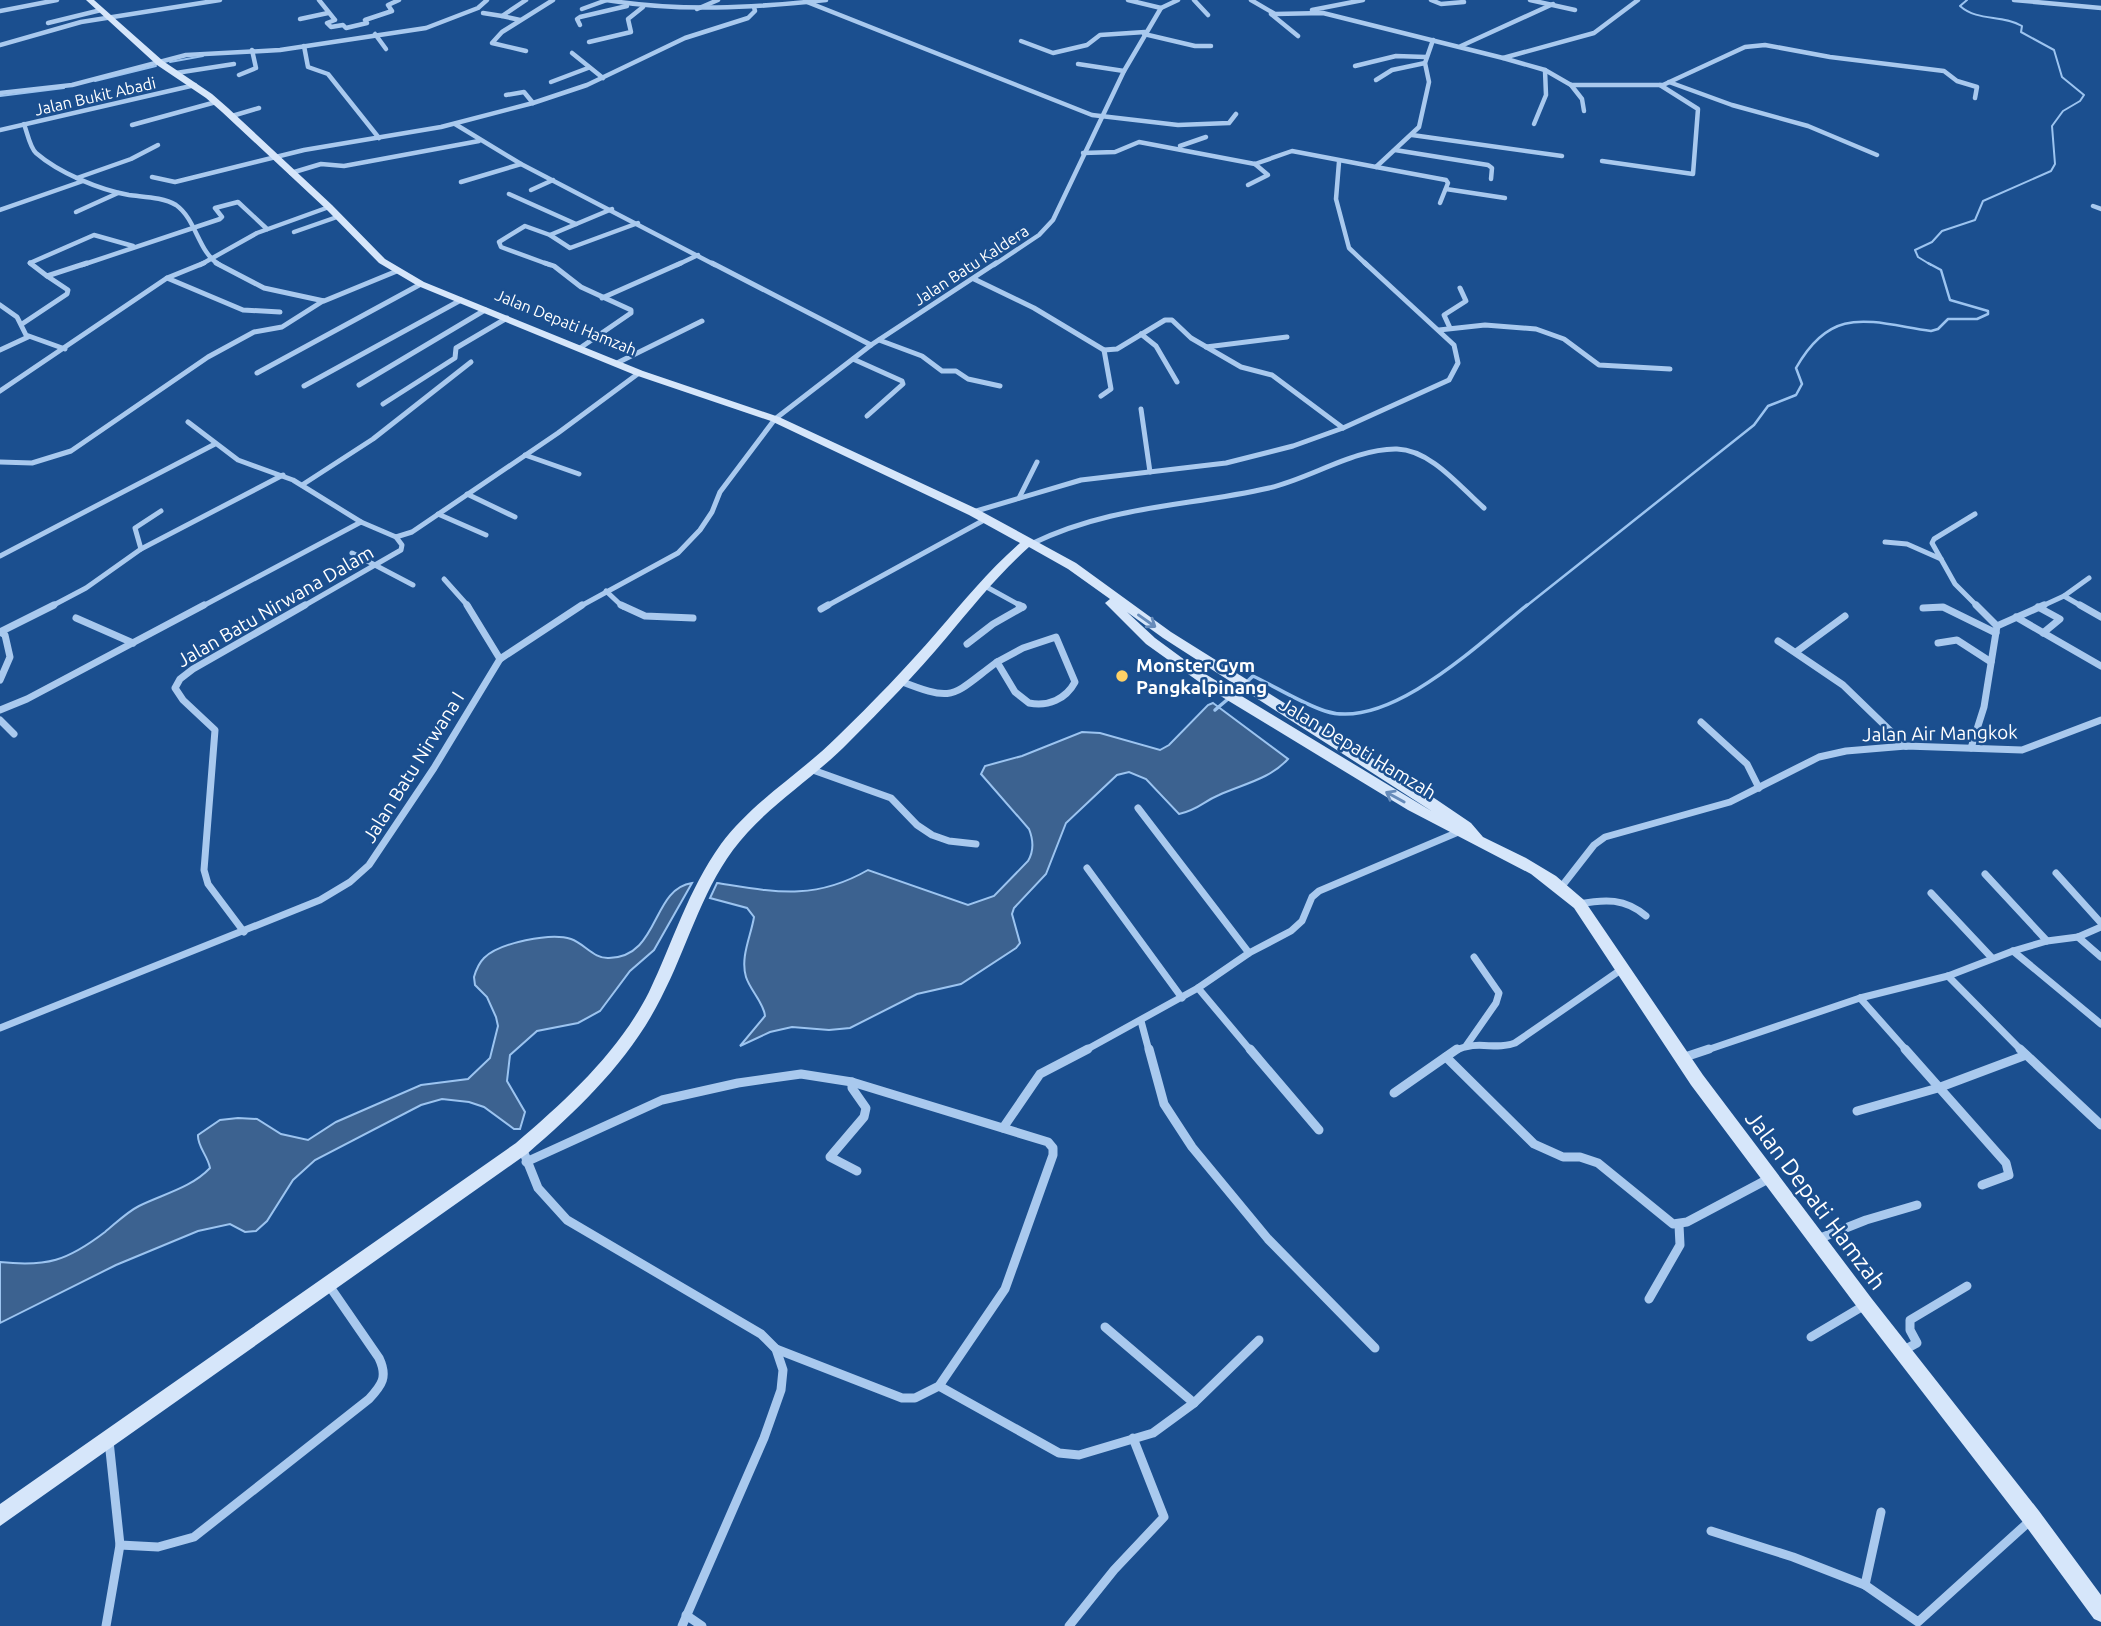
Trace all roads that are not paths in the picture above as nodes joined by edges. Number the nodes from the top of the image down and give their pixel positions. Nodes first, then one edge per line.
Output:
1 (57, 0) edge
2 (90, 0) edge
3 (220, 0) edge
4 (318, 0) edge
5 (400, 0) edge
6 (487, 0) edge
7 (526, 0) edge
8 (553, 0) edge
9 (607, 0) edge
10 (718, 0) edge
11 (826, 0) edge
12 (1128, 0) edge
13 (1178, 0) edge
14 (1194, 0) edge
15 (1251, 0) edge
16 (1336, 0) edge
17 (1363, 0) edge
18 (1431, 0) edge
19 (1530, 0) edge
20 (1638, 0) edge
21 (2014, 0) edge
22 (2027, 1) edge
23 (807, 2) junction
24 (1464, 2) dead end
25 (1344, 3) junction
26 (1553, 4) junction
27 (631, 5) junction
28 (644, 6) junction
29 (754, 7) junction
30 (1161, 8) junction
31 (2101, 8) edge
32 (582, 9) dead end
33 (101, 10) junction
34 (693, 10) junction
35 (1575, 10) dead end
36 (0, 11) edge
37 (1303, 12) junction
38 (328, 13) junction
39 (483, 13) dead end
40 (1270, 13) junction
41 (1208, 15) dead end
42 (502, 16) junction
43 (109, 17) junction
44 (300, 19) dead end
45 (520, 20) junction
46 (397, 22) dead end
47 (48, 23) dead end
48 (580, 25) dead end
49 (403, 31) junction
50 (1144, 33) junction
51 (376, 36) junction
52 (1298, 36) dead end
53 (1433, 40) junction
54 (1021, 41) dead end
55 (589, 42) dead end
56 (0, 45) edge
57 (1210, 46) dead end
58 (304, 47) junction
59 (1461, 47) junction
60 (386, 49) dead end
61 (526, 51) dead end
62 (252, 52) junction
63 (572, 53) dead end
64 (1503, 58) junction
65 (1425, 60) junction
66 (159, 61) junction
67 (234, 64) dead end
68 (1077, 65) dead end
69 (1355, 66) dead end
70 (588, 68) junction
71 (1545, 70) junction
72 (1124, 71) junction
73 (176, 73) junction
74 (239, 75) dead end
75 (603, 78) junction
76 (1376, 80) dead end
77 (551, 82) dead end
78 (1669, 82) junction
79 (195, 85) junction
80 (1571, 85) junction
81 (1660, 85) junction
82 (0, 93) edge
83 (506, 95) dead end
84 (1975, 97) dead end
85 (216, 102) junction
86 (533, 103) junction
87 (259, 108) dead end
88 (1584, 111) dead end
89 (1236, 114) dead end
90 (232, 116) junction
91 (1101, 117) junction
92 (24, 124) junction
93 (455, 124) junction
94 (1534, 124) dead end
95 (132, 125) dead end
96 (0, 130) edge
97 (1412, 135) junction
98 (1206, 137) dead end
99 (379, 138) junction
100 (479, 141) junction
101 (158, 145) dead end
102 (1175, 147) junction
103 (1395, 150) junction
104 (1083, 153) junction
105 (1562, 156) dead end
106 (1877, 156) dead end
107 (274, 157) junction
108 (1602, 161) dead end
109 (1339, 162) junction
110 (521, 164) junction
111 (1255, 164) junction
112 (1376, 167) junction
113 (291, 173) junction
114 (152, 177) dead end
115 (77, 178) junction
116 (1491, 179) dead end
117 (554, 180) junction
118 (83, 181) junction
119 (461, 181) dead end
120 (1248, 184) dead end
121 (1446, 189) junction
122 (531, 190) dead end
123 (119, 193) junction
124 (509, 194) dead end
125 (1505, 198) dead end
126 (1440, 203) dead end
127 (2093, 206) dead end
128 (329, 207) junction
129 (612, 209) junction
130 (2101, 209) edge
131 (0, 210) edge
132 (76, 212) dead end
133 (337, 217) junction
134 (638, 223) junction
135 (577, 224) junction
136 (194, 226) junction
137 (267, 229) junction
138 (294, 232) dead end
139 (550, 235) junction
140 (134, 247) junction
141 (698, 255) junction
142 (211, 260) junction
143 (397, 271) junction
144 (47, 276) junction
145 (167, 278) junction
146 (974, 279) junction
147 (421, 284) junction
148 (1460, 288) dead end
149 (602, 298) junction
150 (324, 300) junction
151 (461, 300) junction
152 (0, 304) edge
153 (485, 310) junction
154 (280, 312) dead end
155 (507, 318) junction
156 (702, 321) dead end
157 (22, 324) junction
158 (1450, 328) junction
159 (1440, 330) junction
160 (1141, 334) junction
161 (28, 337) junction
162 (1287, 337) dead end
163 (879, 340) junction
164 (871, 345) junction
165 (1206, 347) junction
166 (580, 348) junction
167 (65, 349) junction
168 (0, 350) edge
169 (1104, 350) junction
170 (853, 359) junction
171 (471, 362) dead end
172 (617, 363) junction
173 (1670, 369) dead end
174 (257, 373) dead end
175 (639, 373) junction
176 (1177, 382) dead end
177 (359, 385) dead end
178 (304, 386) dead end
179 (1000, 386) dead end
180 (0, 391) edge
181 (1101, 396) dead end
182 (383, 404) dead end
183 (1141, 409) dead end
184 (867, 416) dead end
185 (775, 419) junction
186 (188, 422) dead end
187 (1343, 428) junction
188 (215, 444) junction
189 (525, 455) junction
190 (0, 461) edge
191 (1037, 462) dead end
192 (1150, 472) junction
193 (579, 474) dead end
194 (283, 475) junction
195 (302, 485) junction
196 (467, 494) junction
197 (1019, 498) junction
198 (1485, 508) dead end
199 (161, 511) dead end
200 (973, 512) junction
201 (438, 514) junction
202 (1975, 514) dead end
203 (515, 517) dead end
204 (986, 519) junction
205 (361, 522) junction
206 (486, 535) dead end
207 (396, 537) junction
208 (1885, 542) dead end
209 (1030, 543) junction
210 (141, 549) junction
211 (352, 553) dead end
212 (0, 556) edge
213 (1942, 559) junction
214 (376, 565) junction
215 (2089, 578) dead end
216 (444, 579) dead end
217 (1092, 581) junction
218 (982, 584) junction
219 (413, 585) dead end
220 (606, 591) junction
221 (2064, 596) junction
222 (2038, 607) junction
223 (1923, 608) dead end
224 (821, 610) dead end
225 (1845, 616) dead end
226 (2016, 617) junction
227 (2101, 617) edge
228 (76, 618) dead end
229 (693, 618) dead end
230 (1997, 629) junction
231 (0, 632) edge
232 (2043, 633) junction
233 (1779, 641) dead end
234 (133, 643) junction
235 (1938, 643) dead end
236 (967, 644) dead end
237 (1796, 652) junction
238 (500, 659) junction
239 (998, 662) junction
240 (1992, 662) junction
241 (2101, 666) edge
242 (0, 680) edge
243 (901, 681) junction
244 (0, 710) edge
245 (0, 720) edge
246 (2101, 720) edge
247 (1701, 722) dead end
248 (14, 734) dead end
249 (1906, 747) junction
250 (1971, 748) junction
251 (810, 769) junction
252 (1759, 788) junction
253 (1138, 808) dead end
254 (1468, 833) junction
255 (976, 844) dead end
256 (1087, 868) dead end
257 (2056, 873) dead end
258 (1985, 874) dead end
259 (1562, 886) junction
260 (1931, 893) dead end
261 (1579, 904) junction
262 (1646, 916) dead end
263 (2101, 925) edge
264 (244, 932) junction
265 (2078, 937) junction
266 (2047, 941) junction
267 (2013, 951) junction
268 (1249, 953) junction
269 (1474, 957) dead end
270 (2101, 957) edge
271 (1992, 958) junction
272 (1622, 970) junction
273 (1948, 976) junction
274 (1198, 988) junction
275 (1182, 998) junction
276 (1860, 998) junction
277 (1140, 1021) junction
278 (2101, 1024) edge
279 (0, 1028) edge
280 (1466, 1046) junction
281 (2026, 1055) junction
282 (1446, 1057) junction
283 (1681, 1059) junction
284 (852, 1082) junction
285 (1937, 1088) junction
286 (1394, 1093) dead end
287 (1857, 1111) dead end
288 (2101, 1125) edge
289 (1003, 1128) junction
290 (1319, 1130) dead end
291 (524, 1155) junction
292 (857, 1171) dead end
293 (1771, 1178) junction
294 (1982, 1185) dead end
295 (1917, 1205) dead end
296 (1679, 1225) junction
297 (1818, 1240) junction
298 (327, 1283) junction
299 (1967, 1286) dead end
300 (1649, 1299) dead end
301 (1866, 1305) junction
302 (1105, 1326) dead end
303 (1811, 1337) dead end
304 (1259, 1340) dead end
305 (1375, 1348) dead end
306 (776, 1349) junction
307 (1903, 1351) junction
308 (939, 1386) junction
309 (1194, 1403) junction
310 (1133, 1438) junction
311 (109, 1440) junction
312 (1881, 1512) dead end
313 (0, 1516) edge
314 (2032, 1518) junction
315 (1711, 1531) dead end
316 (120, 1545) junction
317 (1865, 1585) junction
318 (2101, 1612) edge
319 (684, 1621) edge
320 (106, 1626) edge
321 (702, 1626) edge
322 (1069, 1626) edge

1 - 36 street
2 - 33 main road, Jalan Depati Hamzah
3 - 43 street
4 - 38 street
5 - 38 street
6 - 49 street
7 - 42 street
8 - 45 street
9 - 27 street
9 - 32 street
10 - 34 street
11 - 23 street
12 - 30 street
13 - 30 street
14 - 41 street
15 - 40 street
16 - 25 street
17 - 25 street
18 - 24 street
19 - 26 street
20 - 64 street
21 - 22 street
22 - 31 street
23 - 29 street
23 - 91 street
25 - 37 street
26 - 35 street
26 - 59 street
27 - 28 street
27 - 48 street
28 - 34 street
28 - 55 street
29 - 34 street
29 - 75 street
30 - 50 street, Jalan Batu Kaldera
33 - 43 main road, Jalan Depati Hamzah
33 - 47 street
37 - 40 street
37 - 53 street
38 - 44 street
39 - 42 street
40 - 52 street
42 - 45 street
43 - 56 street
43 - 66 main road, Jalan Depati Hamzah
45 - 61 street
46 - 49 street
49 - 51 street
50 - 54 street
50 - 57 street
50 - 72 street, Jalan Batu Kaldera
51 - 58 street
51 - 60 street
53 - 59 street
53 - 65 street
58 - 62 street
58 - 99 street
59 - 64 street
62 - 66 street
62 - 74 street
63 - 70 street
64 - 71 street
65 - 69 street
65 - 76 street
65 - 97 street
66 - 73 main road, Jalan Depati Hamzah
66 - 82 street
67 - 73 street
68 - 72 street
70 - 75 street
70 - 77 street
71 - 80 street
71 - 94 street
72 - 91 street, Jalan Batu Kaldera
73 - 79 main road, Jalan Depati Hamzah
75 - 86 street
78 - 81 street
78 - 84 street
78 - 106 street
79 - 85 main road, Jalan Depati Hamzah
79 - 92 street, Jalan Bukit Abadi
80 - 81 street
80 - 88 street
81 - 108 street
83 - 86 street
85 - 90 main road, Jalan Depati Hamzah
85 - 95 street
86 - 93 street
87 - 90 street
89 - 91 street
90 - 107 main road, Jalan Depati Hamzah
91 - 104 street, Jalan Batu Kaldera
92 - 96 street, Jalan Bukit Abadi
92 - 115 street
93 - 99 street
93 - 100 street
97 - 103 street
97 - 105 street
98 - 102 street
99 - 107 street
100 - 110 street
100 - 113 street
101 - 115 street
102 - 104 street
102 - 111 street
103 - 112 street
103 - 116 street
104 - 146 street, Jalan Batu Kaldera
107 - 113 main road, Jalan Depati Hamzah
107 - 114 street
109 - 111 street
109 - 112 street
109 - 159 street
110 - 117 street
110 - 119 street
111 - 120 street
112 - 121 street
113 - 128 main road, Jalan Depati Hamzah
115 - 118 street
117 - 122 street
117 - 129 street
118 - 123 street
118 - 131 street
121 - 125 street
121 - 126 street
123 - 132 street
123 - 136 street
124 - 135 street
127 - 130 street
128 - 133 main road, Jalan Depati Hamzah
128 - 137 street
129 - 134 street
129 - 135 street
133 - 138 street
133 - 143 main road, Jalan Depati Hamzah
134 - 139 street
134 - 141 street
135 - 139 street
136 - 137 street
136 - 140 street
136 - 142 street
137 - 142 street
139 - 149 street
140 - 144 street
140 - 144 street
141 - 149 street
141 - 164 street
142 - 145 street
142 - 150 street
143 - 147 main road, Jalan Depati Hamzah
143 - 150 street
144 - 157 street
145 - 154 street
145 - 167 street
146 - 163 street, Jalan Batu Kaldera
146 - 169 street
147 - 151 main road, Jalan Depati Hamzah
147 - 174 street
148 - 158 street
149 - 166 street
150 - 190 street
151 - 153 main road, Jalan Depati Hamzah
151 - 178 street
152 - 157 street
153 - 155 main road, Jalan Depati Hamzah
153 - 177 street
155 - 166 main road, Jalan Depati Hamzah
155 - 182 street
156 - 172 street
157 - 161 street
158 - 159 street
158 - 173 street
159 - 187 street
160 - 165 street
160 - 169 street
160 - 176 street
161 - 167 street
161 - 168 street
162 - 165 street
163 - 164 street, Jalan Batu Kaldera
163 - 179 street
164 - 170 street, Jalan Batu Kaldera
165 - 187 street
166 - 172 main road, Jalan Depati Hamzah
167 - 180 street
169 - 181 street
170 - 184 street
170 - 185 street, Jalan Batu Kaldera
171 - 195 street
172 - 175 main road, Jalan Depati Hamzah
175 - 185 main road, Jalan Depati Hamzah
175 - 189 street
183 - 192 street
185 - 200 main road, Jalan Depati Hamzah
185 - 220 street, Jalan Batu Nirwana I
186 - 188 street
187 - 192 street
188 - 194 street
188 - 212 street
189 - 193 street
189 - 196 street
191 - 197 street
192 - 197 street
194 - 195 street
194 - 210 street
195 - 205 street
196 - 201 street
196 - 203 street
197 - 200 street
198 - 209 street
199 - 210 street
200 - 204 main road, Jalan Depati Hamzah
201 - 206 street
201 - 207 street
202 - 213 street
204 - 209 main road, Jalan Depati Hamzah
204 - 224 street
205 - 207 street
205 - 234 street
207 - 214 street, Jalan Batu Nirwana Dalam
208 - 213 street
209 - 217 main road, Jalan Depati Hamzah
209 - 218 main road
210 - 231 street
211 - 214 street
213 - 230 street
214 - 219 street
214 - 264 street, Jalan Batu Nirwana Dalam
215 - 221 street
216 - 238 street
217 -> 254 main road, Jalan Depati Hamzah
254 -> 217 main road, Jalan Depati Hamzah
218 - 236 street
218 - 243 main road
220 - 229 street
220 - 238 street, Jalan Batu Nirwana I
221 - 222 street
221 - 227 street
222 - 226 street
222 - 232 street
223 - 230 street
225 - 237 street
226 - 230 street
226 - 232 street
228 - 234 street
230 - 240 street
231 - 242 street
232 - 241 street
233 - 237 street
234 - 244 street
235 - 240 street
237 - 249 street
238 - 264 street, Jalan Batu Nirwana I
239 - 239 street
239 - 243 street
240 - 250 street
243 - 251 main road
245 - 248 street
246 - 250 street, Jalan Air Mangkok
247 - 252 street
249 - 250 street, Jalan Air Mangkok
249 - 252 street, Jalan Air Mangkok
251 - 255 street
251 - 291 main road
252 - 259 street, Jalan Air Mangkok
253 - 268 street
254 - 259 main road, Jalan Depati Hamzah
254 - 268 street
256 - 275 street
257 - 263 street
258 - 266 street
259 - 261 main road, Jalan Depati Hamzah
260 - 271 street
261 - 262 street
261 - 272 main road, Jalan Depati Hamzah
263 - 265 street
264 - 279 street, Jalan Batu Nirwana I
265 - 266 street
265 - 270 street
266 - 267 street
267 - 271 street
267 - 278 street
268 - 274 street
269 - 280 street
271 - 273 street
272 - 280 street
272 - 283 main road, Jalan Depati Hamzah
273 - 276 street
273 - 281 street
274 - 275 street
274 - 290 street
275 - 277 street
276 - 283 street
276 - 285 street
277 - 289 street
277 - 305 street
280 - 282 street
281 - 285 street
281 - 288 street
282 - 286 street
282 - 296 street
283 - 293 main road, Jalan Depati Hamzah
284 - 289 street
284 - 291 street
284 - 292 street
285 - 287 street
285 - 294 street
289 - 308 street
291 - 298 main road
291 - 306 street
293 - 296 street
293 - 297 main road, Jalan Depati Hamzah
295 - 297 street
296 - 300 street
297 - 301 main road, Jalan Depati Hamzah
298 - 311 main road
298 - 316 street
299 - 307 street
301 - 303 street
301 - 307 main road, Jalan Depati Hamzah
302 - 309 street
304 - 309 street
306 - 308 street
306 - 319 street
307 - 314 main road, Jalan Depati Hamzah
308 - 310 street
309 - 310 street
310 - 322 street
311 - 313 main road
311 - 316 street
312 - 317 street
314 - 317 street
314 - 318 main road, Jalan Depati Hamzah
315 - 317 street
316 - 320 street
319 - 321 street

